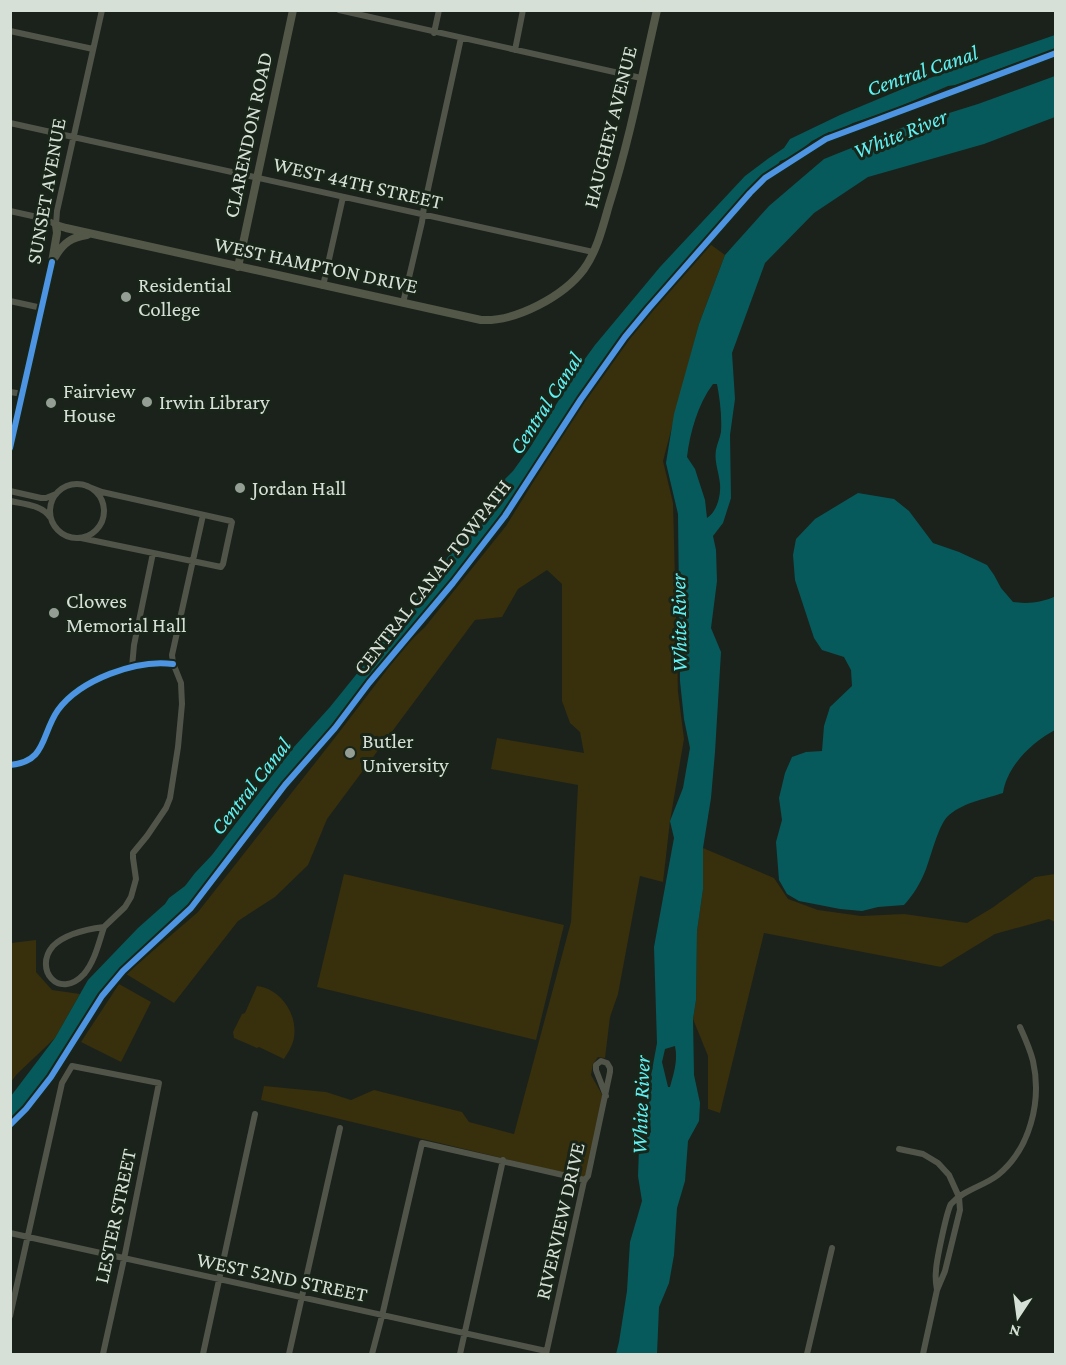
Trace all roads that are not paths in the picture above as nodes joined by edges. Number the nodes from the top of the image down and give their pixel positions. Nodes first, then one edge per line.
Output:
1 (102, 10) edge
2 (293, 10) edge
3 (339, 10) edge
4 (439, 10) edge
5 (524, 10) edge
6 (657, 10) edge
7 (10, 31) edge
8 (434, 33) junction
9 (461, 38) junction
10 (93, 49) junction
11 (515, 50) junction
12 (641, 78) junction
13 (10, 123) edge
14 (74, 137) junction
15 (257, 177) junction
16 (343, 197) junction
17 (10, 211) edge
18 (423, 215) junction
19 (56, 225) junction
20 (95, 235) junction
21 (593, 252) junction
22 (52, 262) junction
23 (238, 267) junction
24 (323, 286) junction
25 (10, 301) edge
26 (403, 303) junction
27 (42, 308) junction
28 (10, 392) edge
29 (22, 394) junction
30 (10, 448) edge
31 (84, 485) junction
32 (10, 491) edge
33 (57, 494) junction
34 (10, 501) edge
35 (203, 515) junction
36 (52, 520) junction
37 (81, 538) junction
38 (153, 553) junction
39 (193, 561) junction
40 (173, 664) junction
41 (132, 667) junction
42 (10, 765) edge
43 (104, 927) junction
44 (1020, 1026) dead end
45 (606, 1096) junction
46 (255, 1114) dead end
47 (340, 1128) dead end
48 (899, 1149) dead end
49 (503, 1160) junction
50 (585, 1180) junction
51 (959, 1197) junction
52 (10, 1233) edge
53 (28, 1237) junction
54 (832, 1248) dead end
55 (124, 1259) junction
56 (220, 1280) junction
57 (937, 1290) junction
58 (302, 1298) junction
59 (10, 1316) edge
60 (382, 1316) junction
61 (465, 1334) junction
62 (546, 1353) edge
63 (103, 1354) edge
64 (204, 1354) edge
65 (289, 1354) edge
66 (372, 1354) edge
67 (460, 1354) edge
68 (807, 1354) edge
69 (923, 1354) edge

1 - 10 street, SUNSET AVENUE
2 - 15 street, CLARENDON ROAD
3 - 8 street
4 - 8 street
5 - 11 street
6 - 12 street, HAUGHEY AVENUE
7 - 10 street
8 - 9 street
9 - 11 street
9 - 18 street
10 - 14 street, SUNSET AVENUE
11 - 12 street
12 - 21 street, HAUGHEY AVENUE
13 - 14 street, WEST 44TH STREET
14 - 15 street, WEST 44TH STREET
14 - 19 street, SUNSET AVENUE
15 - 16 street, WEST 44TH STREET
15 - 23 street, CLARENDON ROAD
16 - 18 street, WEST 44TH STREET
16 - 24 street
17 - 19 street, WEST HAMPTON DRIVE
18 - 21 street, WEST 44TH STREET
18 - 26 street
19 - 20 street, WEST HAMPTON DRIVE
19 - 22 street, SUNSET AVENUE
20 - 22 street
20 - 23 street, WEST HAMPTON DRIVE
21 - 26 street, WEST HAMPTON DRIVE
22 - 27 street, SUNSET AVENUE
23 - 24 street, WEST HAMPTON DRIVE
24 - 26 street, WEST HAMPTON DRIVE
25 - 27 street
27 - 29 street, SUNSET AVENUE
28 - 29 street
29 - 30 street, SUNSET AVENUE
31 - 33 street
31 - 35 street
31 - 37 street
32 - 33 street
33 - 36 street
34 - 36 street
35 - 39 street
35 - 39 street
36 - 37 street
37 - 38 street
38 - 39 street
38 - 41 street
39 - 40 street
40 - 41 street
40 - 43 street
41 - 42 street
43 - 43 street
44 - 51 street
45 - 45 street, RIVERVIEW DRIVE
45 - 50 street, RIVERVIEW DRIVE
46 - 56 street
47 - 58 street
48 - 51 street
49 - 50 street
49 - 60 street
49 - 61 street
50 - 62 street, RIVERVIEW DRIVE
51 - 57 street
51 - 57 street
52 - 53 street, WEST 52ND STREET
53 - 55 street, WEST 52ND STREET
53 - 55 street, LESTER STREET
53 - 59 street
54 - 68 street
55 - 56 street, WEST 52ND STREET
55 - 63 street, LESTER STREET
56 - 58 street, WEST 52ND STREET
56 - 64 street
57 - 69 street
58 - 60 street, WEST 52ND STREET
58 - 65 street
60 - 61 street, WEST 52ND STREET
60 - 66 street
61 - 62 street, WEST 52ND STREET
61 - 67 street

